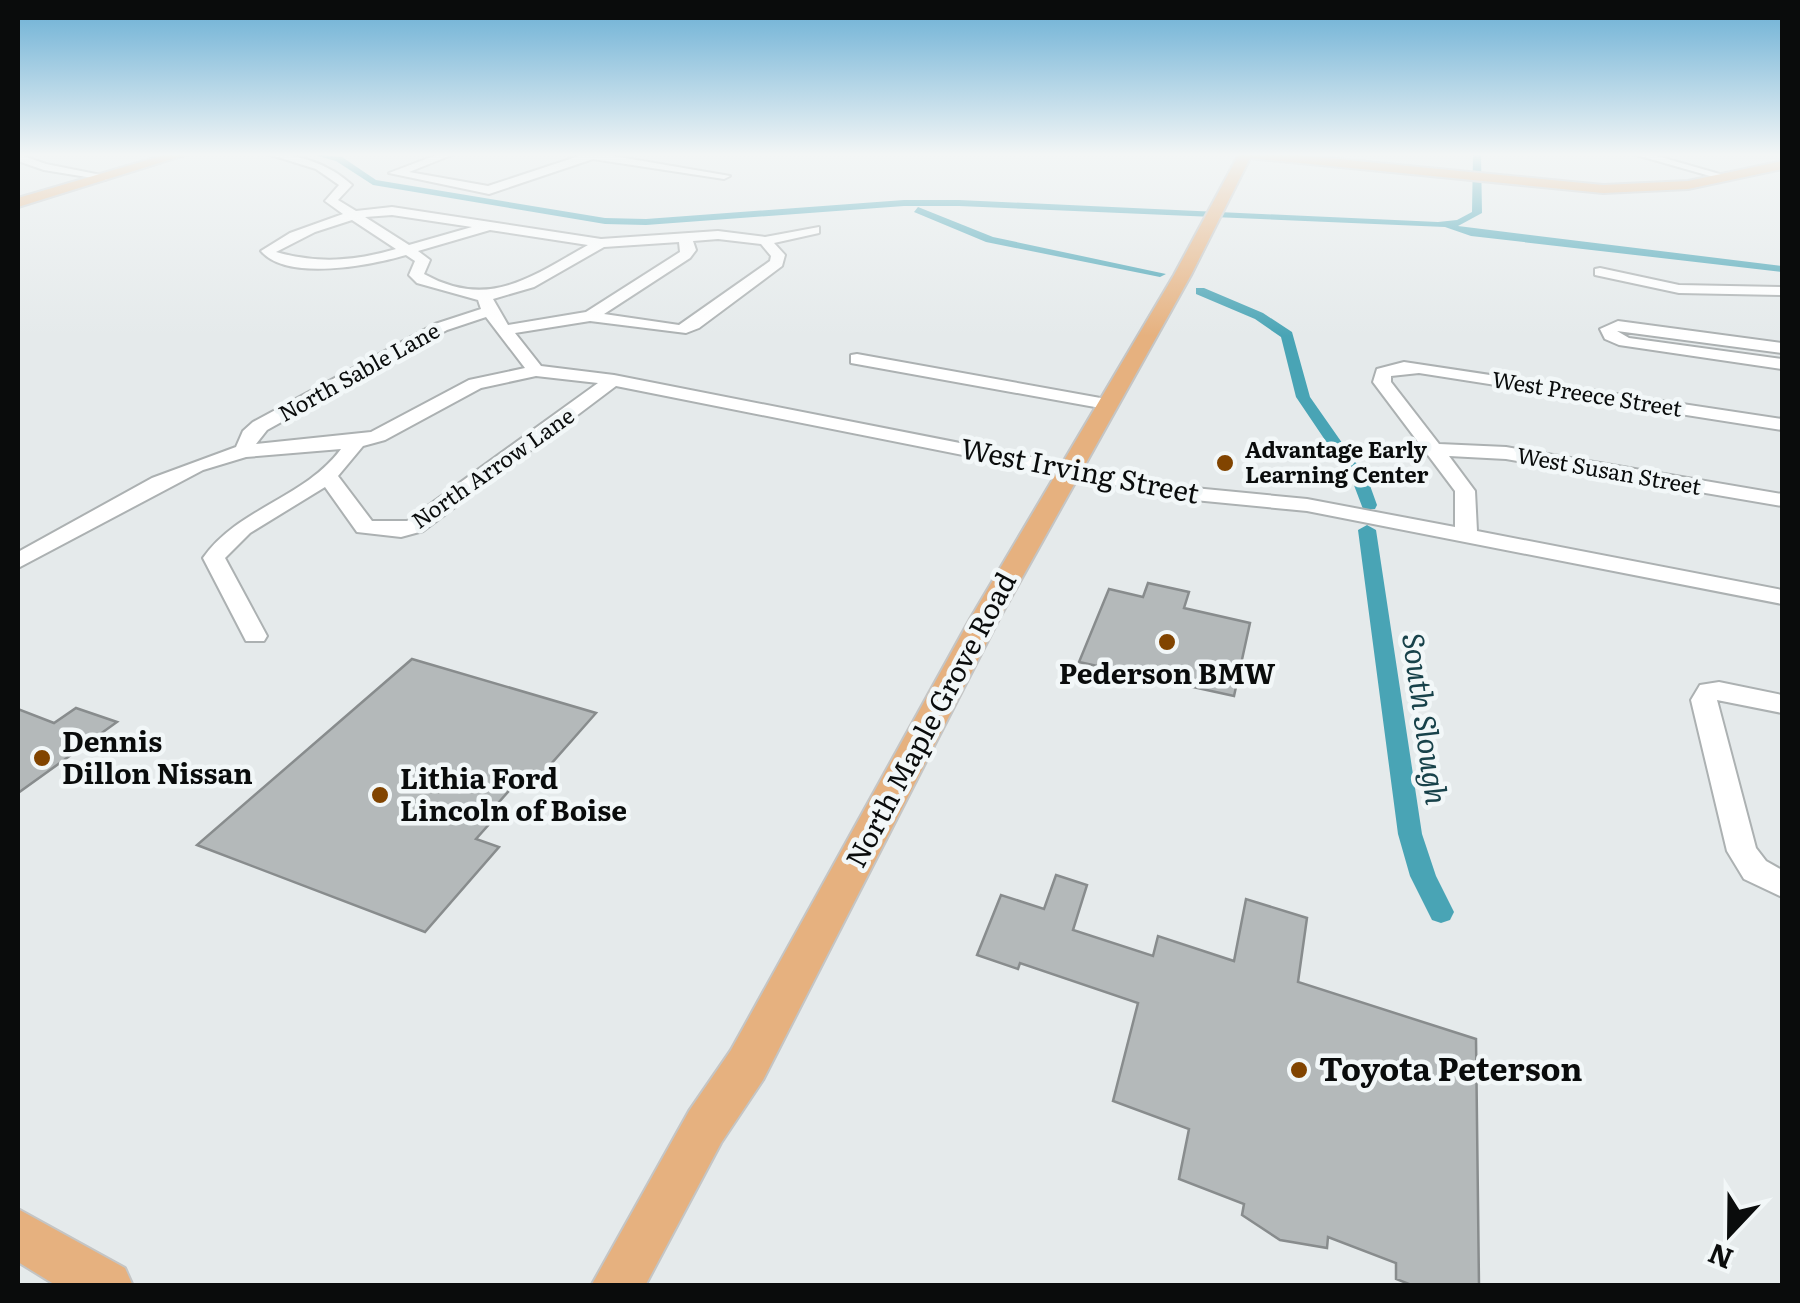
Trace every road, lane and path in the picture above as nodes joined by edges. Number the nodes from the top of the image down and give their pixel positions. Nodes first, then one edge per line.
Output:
1 (351, 215) edge
2 (354, 215) edge
3 (412, 215) edge
4 (1216, 215) edge
5 (490, 226) junction
6 (814, 230) dead end
7 (685, 238) junction
8 (765, 241) junction
9 (602, 243) junction
10 (412, 251) junction
11 (1600, 272) dead end
12 (1782, 291) edge
13 (487, 304) junction
14 (590, 316) junction
15 (504, 330) junction
16 (1782, 348) edge
17 (857, 359) dead end
18 (1782, 364) edge
19 (536, 371) junction
20 (614, 380) junction
21 (1106, 404) junction
22 (1782, 424) edge
23 (356, 442) junction
24 (1434, 450) junction
25 (244, 451) junction
26 (1067, 470) junction
27 (328, 477) junction
28 (1782, 500) edge
29 (1466, 536) junction
30 (18, 561) edge
31 (1782, 597) edge
32 (255, 636) dead end
33 (1782, 704) edge
34 (1769, 878) edge
35 (18, 1234) edge
36 (106, 1286) edge
37 (617, 1286) edge

1 - 10 street
2 - 10 street
3 - 5 street
4 - 21 main road, North Maple Grove Road
5 - 9 street
5 - 10 street
6 - 8 street
7 - 8 street
7 - 9 street
7 - 14 street
8 - 14 street
9 - 13 street, North Sable Lane
10 - 13 street
11 - 12 street
13 - 15 street
13 - 25 street, North Sable Lane
14 - 15 street
15 - 19 street
16 - 18 street
17 - 21 street
19 - 20 street, West Irving Street
19 - 23 street, West Irving Street
20 - 26 street, West Irving Street
20 - 27 street, North Arrow Lane
21 - 26 main road, North Maple Grove Road
22 - 24 street, West Preece Street
23 - 25 street, West Irving Street
23 - 27 street
24 - 28 street, West Susan Street
24 - 29 street
25 - 30 street
26 - 29 street, West Irving Street
26 - 37 main road, North Maple Grove Road
27 - 32 street
29 - 31 street, West Irving Street
33 - 34 street
35 - 36 main road

